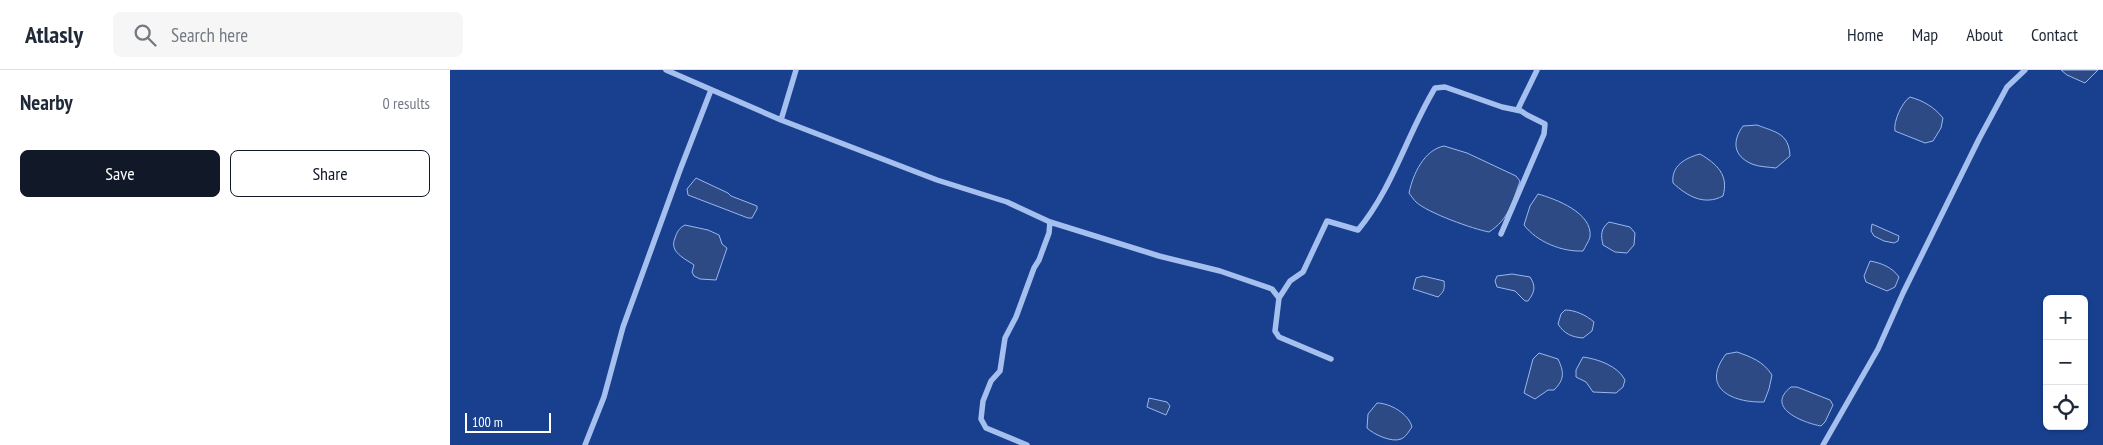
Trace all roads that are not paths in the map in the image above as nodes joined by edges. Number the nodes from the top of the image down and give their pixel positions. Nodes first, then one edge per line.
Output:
1 (666, 70) edge
2 (796, 70) edge
3 (1537, 70) edge
4 (2025, 70) edge
5 (712, 90) junction
6 (1521, 111) junction
7 (781, 120) junction
8 (1050, 222) junction
9 (1501, 234) dead end
10 (1280, 298) junction
11 (1331, 360) dead end
12 (585, 445) edge
13 (1027, 445) edge
14 (1823, 445) edge

1 - 5 street
2 - 7 street
3 - 6 street
4 - 14 street
5 - 7 street
5 - 12 street
6 - 9 street
6 - 10 street
7 - 8 street
8 - 10 street
8 - 13 street
10 - 11 street

